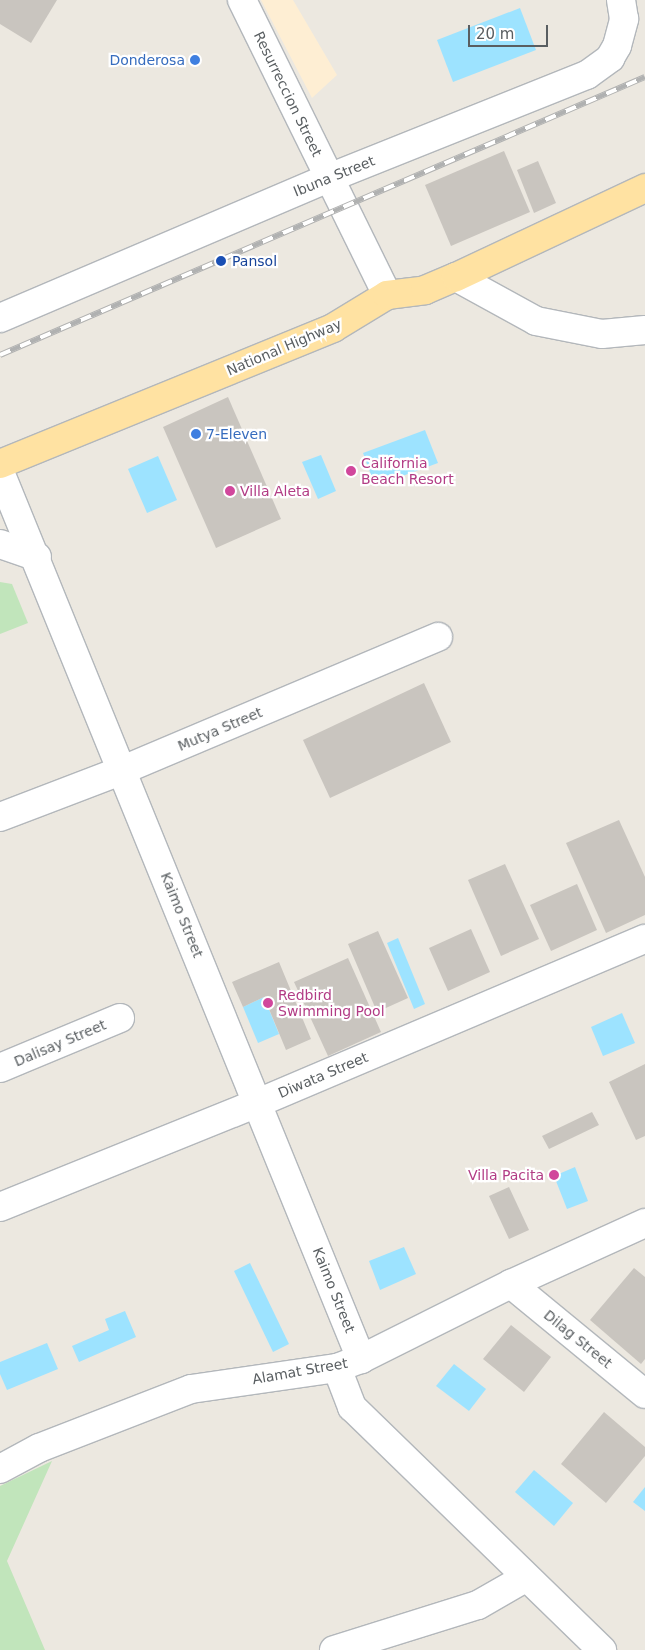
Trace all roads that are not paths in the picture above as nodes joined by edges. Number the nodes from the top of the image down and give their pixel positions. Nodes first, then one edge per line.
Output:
1 (242, 0) edge
2 (621, 0) edge
3 (329, 178) junction
4 (645, 188) edge
5 (456, 277) junction
6 (387, 295) junction
7 (0, 318) edge
8 (645, 330) edge
9 (0, 464) edge
10 (0, 472) edge
11 (0, 544) edge
12 (37, 556) junction
13 (438, 637) dead end
14 (123, 770) junction
15 (0, 817) edge
16 (645, 939) edge
17 (120, 1018) dead end
18 (0, 1068) edge
19 (258, 1103) junction
20 (0, 1207) edge
21 (645, 1223) edge
22 (511, 1284) junction
23 (349, 1363) junction
24 (645, 1394) edge
25 (0, 1468) edge
26 (525, 1578) junction
27 (334, 1650) edge
28 (602, 1650) edge

1 - 3 street, Resurreccion Street
2 - 3 street, Ibuna Street
3 - 6 street, Resurreccion Street
3 - 7 street, Ibuna Street
4 - 5 main road, National Highway
5 - 6 main road, National Highway
5 - 8 street
6 - 9 main road, National Highway
10 - 12 street, Kaimo Street
11 - 12 street
12 - 14 street, Kaimo Street
13 - 14 street, Mutya Street
14 - 15 street, Mutya Street
14 - 19 street, Kaimo Street
16 - 19 street, Diwata Street
17 - 18 street, Dalisay Street
19 - 20 street, Diwata Street
19 - 23 street, Kaimo Street
21 - 22 street, Alamat Street
22 - 23 street, Alamat Street
22 - 24 street, Dilag Street
23 - 25 street, Alamat Street
23 - 26 street, Kaimo Street
26 - 27 street
26 - 28 street, Kaimo Street

